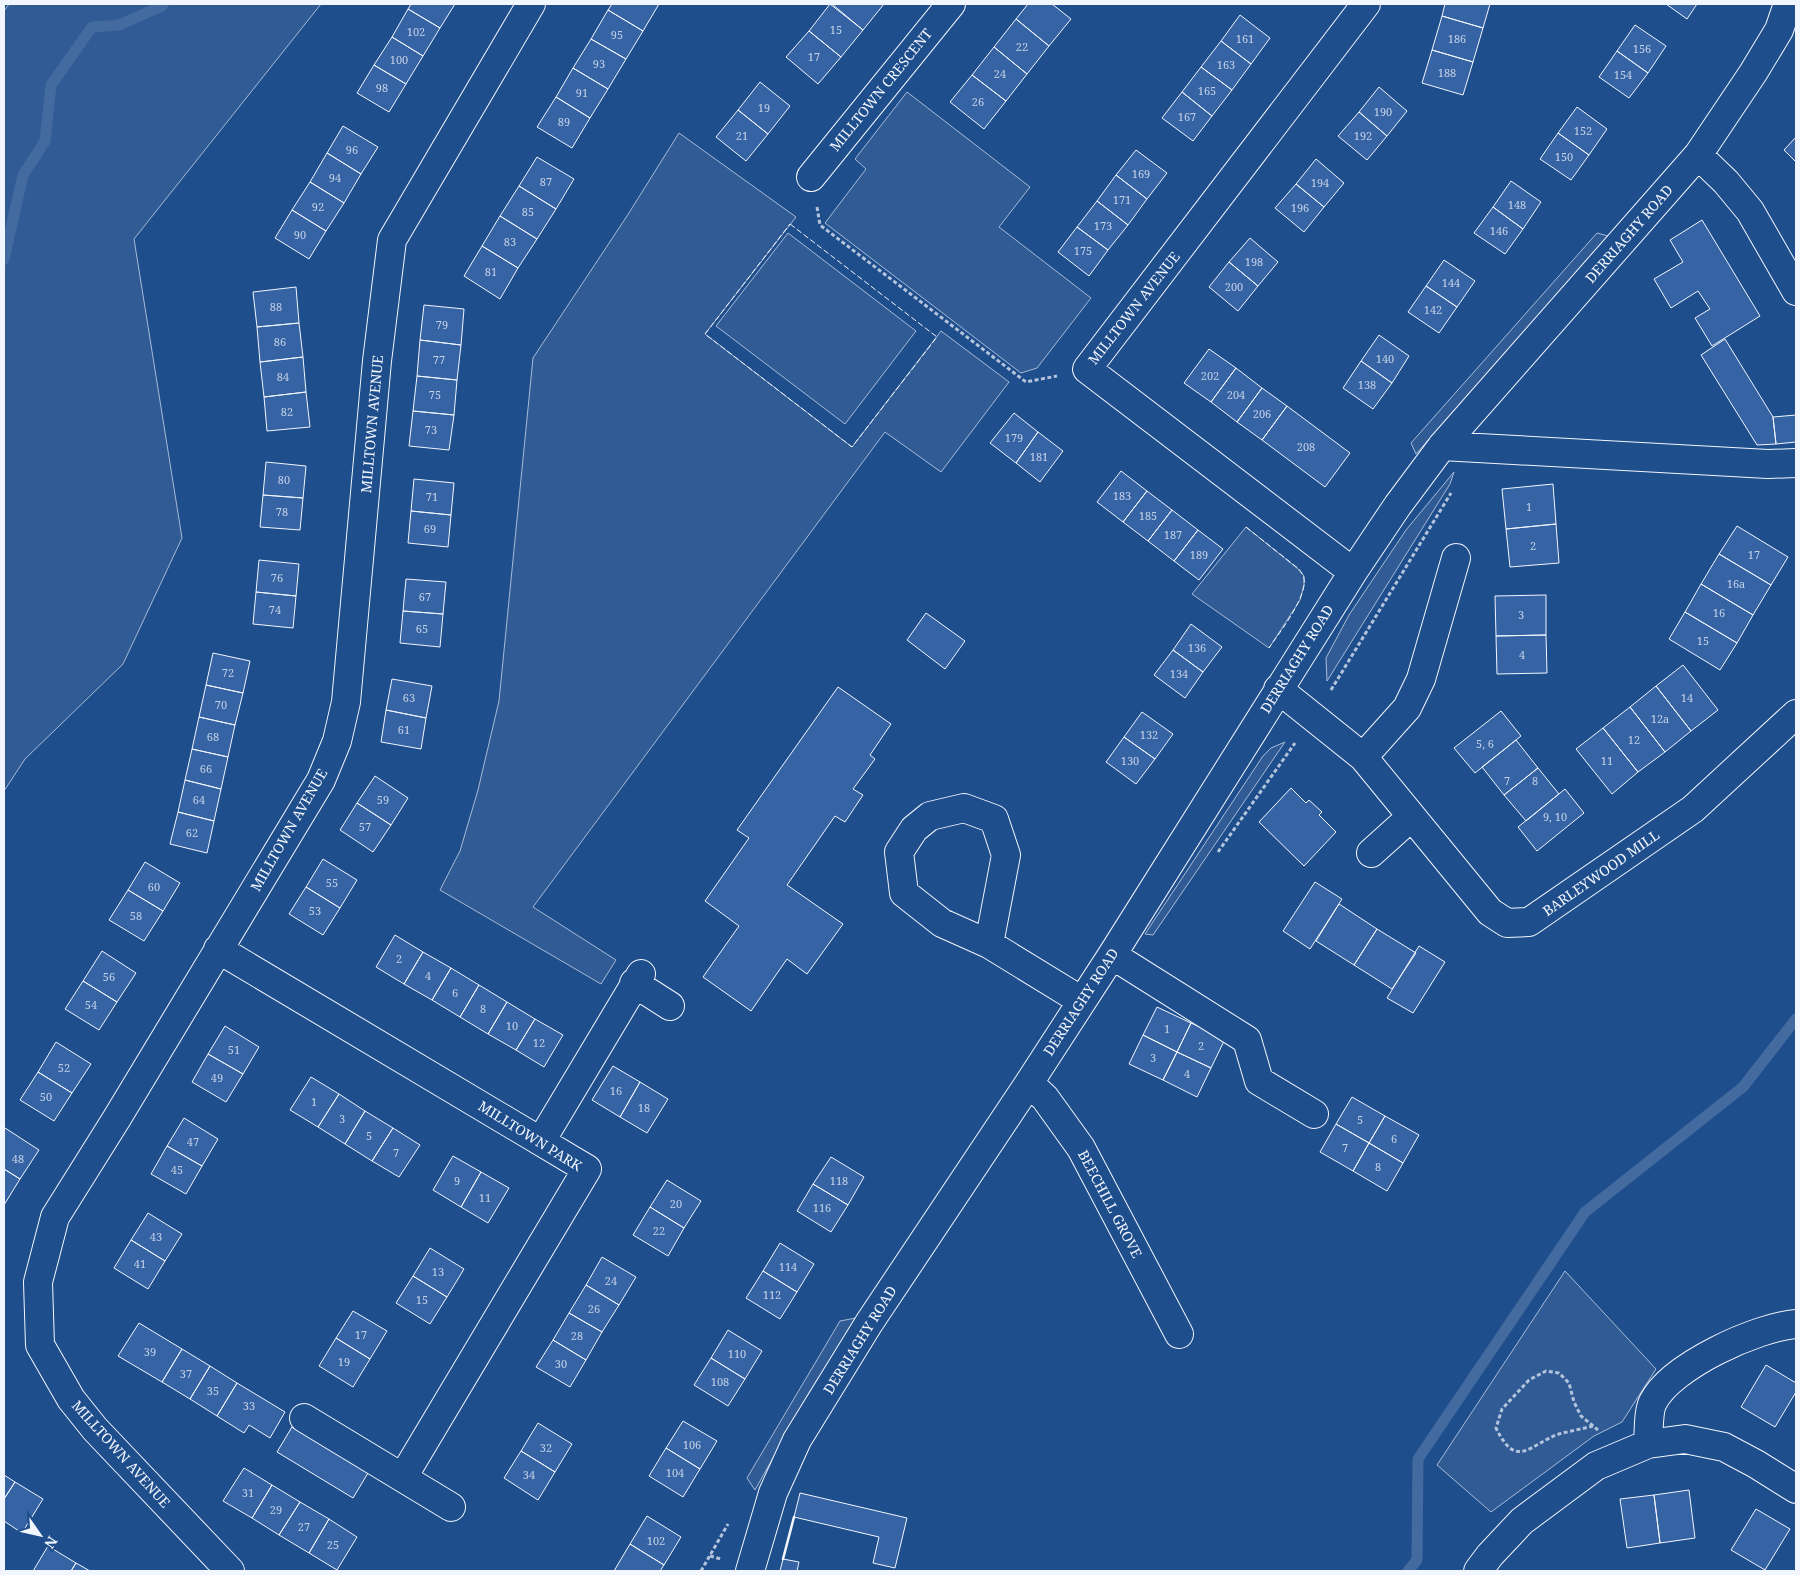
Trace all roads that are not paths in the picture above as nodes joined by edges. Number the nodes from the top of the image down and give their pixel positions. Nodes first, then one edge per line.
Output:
1 (531, 4) edge
2 (951, 4) edge
3 (1366, 4) edge
4 (1788, 4) edge
5 (1788, 34) edge
6 (1698, 155) junction
7 (811, 177) road end
8 (1796, 291) edge
9 (1442, 446) junction
10 (1796, 463) edge
11 (1456, 558) dead end
12 (1353, 572) junction
13 (1278, 689) junction
14 (1796, 714) edge
15 (1363, 757) junction
16 (1411, 817) junction
17 (1371, 854) dead end
18 (989, 944) junction
19 (218, 950) junction
20 (1112, 955) junction
21 (1082, 1002) junction
22 (670, 1006) dead end
23 (1029, 1083) junction
24 (1314, 1114) dead end
25 (541, 1141) junction
26 (1796, 1324) edge
27 (1179, 1334) dead end
28 (304, 1418) dead end
29 (1648, 1444) junction
30 (403, 1478) junction
31 (1796, 1489) edge
32 (451, 1507) dead end
33 (230, 1571) edge
34 (750, 1571) edge
35 (1478, 1571) edge

1 - 19 street, MILLTOWN AVENUE
2 - 7 street, MILLTOWN CRESCENT
3 - 12 street, MILLTOWN AVENUE
4 - 5 street, DERRIAGHY ROAD
5 - 6 street, DERRIAGHY ROAD
6 - 8 street
6 - 9 street, DERRIAGHY ROAD
9 - 10 street
9 - 12 street, DERRIAGHY ROAD
11 - 15 street
12 - 13 street, DERRIAGHY ROAD
13 - 15 street, BARLEYWOOD MILL
13 - 20 street, DERRIAGHY ROAD
14 - 16 street, BARLEYWOOD MILL
15 - 16 street, BARLEYWOOD MILL
16 - 17 street
18 - 18 street
18 - 21 street
19 - 25 street, MILLTOWN PARK
19 - 33 street, MILLTOWN AVENUE
20 - 21 street, DERRIAGHY ROAD
20 - 24 street
21 - 23 street, DERRIAGHY ROAD
22 - 25 street
23 - 27 street, BEECHILL GROVE
23 - 34 street, DERRIAGHY ROAD
25 - 30 street, MILLTOWN PARK
26 - 29 street
28 - 30 street
29 - 31 street
29 - 35 street
30 - 32 street

